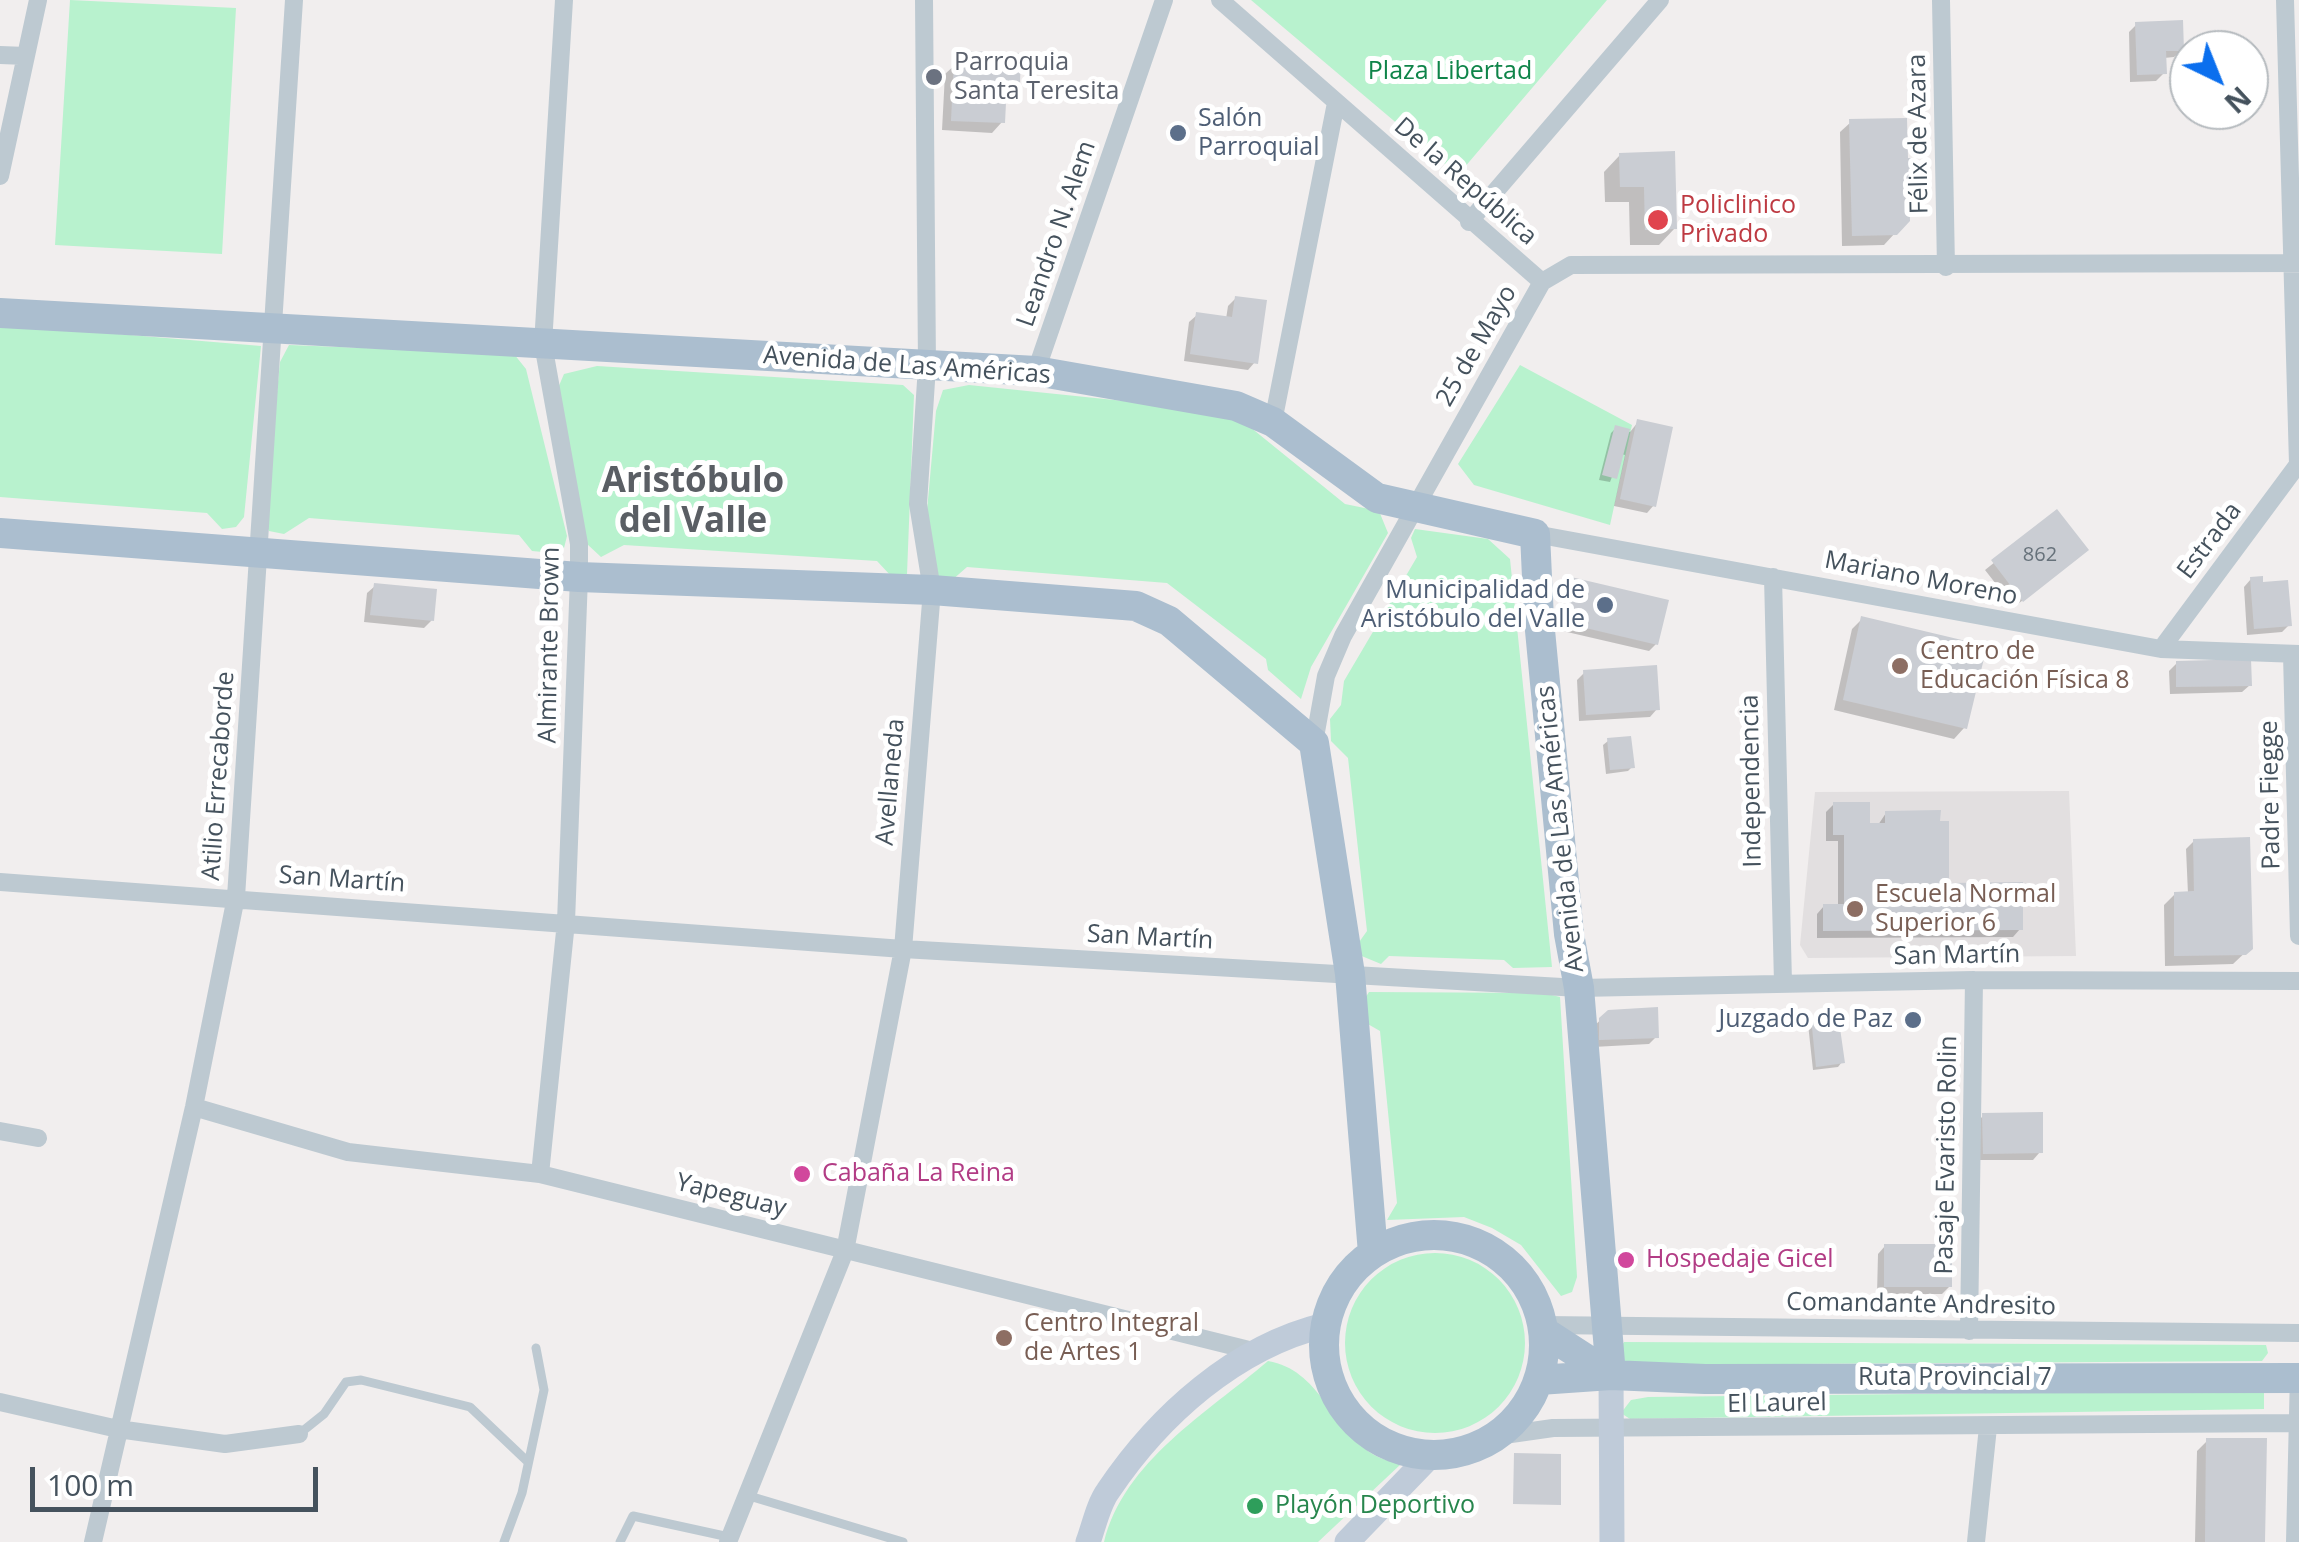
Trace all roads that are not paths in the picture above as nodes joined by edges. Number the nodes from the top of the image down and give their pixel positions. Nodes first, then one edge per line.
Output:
1 (38, 0) edge
2 (294, 0) edge
3 (564, 0) edge
4 (924, 0) edge
5 (1164, 0) edge
6 (1220, 0) edge
7 (1660, 0) edge
8 (1941, 0) edge
9 (2285, 0) edge
10 (0, 55) edge
11 (26, 56) junction
12 (1336, 103) junction
13 (0, 176) edge
14 (1469, 222) junction
15 (2297, 263) edge
16 (1946, 267) junction
17 (1542, 282) junction
18 (0, 314) edge
19 (273, 326) junction
20 (543, 344) junction
21 (927, 366) junction
22 (1036, 371) junction
23 (1273, 422) junction
24 (2299, 464) edge
25 (1412, 508) junction
26 (0, 533) edge
27 (1535, 534) junction
28 (260, 553) junction
29 (579, 577) junction
30 (1774, 577) junction
31 (932, 590) junction
32 (2161, 649) junction
33 (2296, 654) edge
34 (1314, 742) junction
35 (0, 882) edge
36 (236, 897) junction
37 (566, 922) junction
38 (2299, 936) edge
39 (903, 949) junction
40 (1350, 974) junction
41 (1974, 980) junction
42 (2299, 981) edge
43 (1782, 984) junction
44 (1580, 988) junction
45 (194, 1107) junction
46 (0, 1131) edge
47 (38, 1138) dead end
48 (540, 1174) junction
49 (846, 1251) junction
50 (1373, 1253) junction
51 (1325, 1325) junction
52 (1609, 1325) junction
53 (1543, 1328) junction
54 (1969, 1331) junction
55 (2299, 1333) edge
56 (536, 1348) dead end
57 (1253, 1350) junction
58 (2299, 1364) edge
59 (1611, 1375) junction
60 (2299, 1378) edge
61 (1539, 1380) junction
62 (0, 1402) edge
63 (2297, 1423) edge
64 (1988, 1427) junction
65 (118, 1429) junction
66 (1611, 1431) junction
67 (300, 1434) joint
68 (1497, 1436) junction
69 (1430, 1456) junction
70 (528, 1462) junction
71 (746, 1495) junction
72 (729, 1540) edge
73 (93, 1542) edge
74 (504, 1542) edge
75 (620, 1542) edge
76 (903, 1542) edge
77 (1088, 1542) edge
78 (1346, 1542) edge
79 (1612, 1542) edge
80 (1976, 1542) edge
81 (2294, 1542) edge

1 - 11 street
2 - 19 street, Atilio Errecaborde
3 - 20 street, Almirante Brown
4 - 21 street, Avellaneda
5 - 22 street, Leandro N. Alem
6 - 12 street, De la República
7 - 14 street
8 - 16 street, Félix de Azara
9 - 15 street
10 - 11 street
11 - 13 street
12 - 14 street, De la República
12 - 23 street
14 - 17 street, De la República
15 - 16 street, 25 de Mayo
15 - 24 street
16 - 17 street, 25 de Mayo
17 - 25 street, 25 de Mayo
18 - 19 main road, Avenida de Las Américas
19 - 20 main road, Avenida de Las Américas
19 - 28 street, Atilio Errecaborde
20 - 21 main road, Avenida de Las Américas
20 - 29 street, Almirante Brown
21 - 22 main road, Avenida de Las Américas
21 - 31 street, Avellaneda
22 - 23 main road, Avenida de Las Américas
23 - 25 main road, Avenida de Las Américas
24 - 32 street, Estrada
25 - 27 main road, Avenida de Las Américas
25 - 34 street, 25 de Mayo
26 - 28 main road
27 - 30 street, Mariano Moreno
27 - 44 main road, Avenida de Las Américas
28 - 29 main road
28 - 36 street, Atilio Errecaborde
29 - 31 main road
29 - 37 street, Almirante Brown
30 - 32 street, Mariano Moreno
30 - 43 street, Independencia
31 - 34 main road
31 - 39 street, Avellaneda
32 - 33 street, Mariano Moreno
33 - 38 street, Padre Fiegge
34 - 40 main road
35 - 36 street, San Martín
36 - 37 street, San Martín
36 - 45 street, Atilio Errecaborde
37 - 39 street, San Martín
37 - 48 street, Almirante Brown
39 - 40 street, San Martín
39 - 49 street, Avellaneda
40 - 44 street, San Martín
40 - 50 main road
41 - 42 street, San Martín
41 - 43 street, San Martín
41 - 54 street, Pasaje Evaristo Rolin
43 - 44 street, San Martín
44 - 52 main road, Avenida de Las Américas
45 - 48 street, Yapeguay
45 - 65 street, Atilio Errecaborde
46 - 47 street
48 - 49 street, Yapeguay
49 - 57 street, Yapeguay
49 - 71 street, Avellaneda
50 - 51 main road
50 - 53 main road
51 - 57 main road
51 - 69 main road
52 - 53 street, Comandante Andresito
52 - 54 street, Comandante Andresito
52 - 59 main road, Avenida de Las Américas
53 - 59 main road, Ruta Provincial 7
53 - 61 main road
54 - 55 street, Comandante Andresito
56 - 70 lane
57 - 77 main road
58 - 60 street
59 - 60 main road, Ruta Provincial 7
59 - 61 main road, Ruta Provincial 7
59 - 66 main road
60 - 63 street
61 - 68 main road
62 - 65 street
63 - 64 street, El Laurel
63 - 81 street
64 - 66 street, El Laurel
64 - 80 street
65 - 67 street
65 - 73 street, Atilio Errecaborde
66 - 68 street, El Laurel
66 - 79 main road
67 - 70 lane
68 - 69 main road
69 - 78 main road
70 - 74 lane
71 - 72 street, Avellaneda
71 - 76 lane
72 - 75 lane

